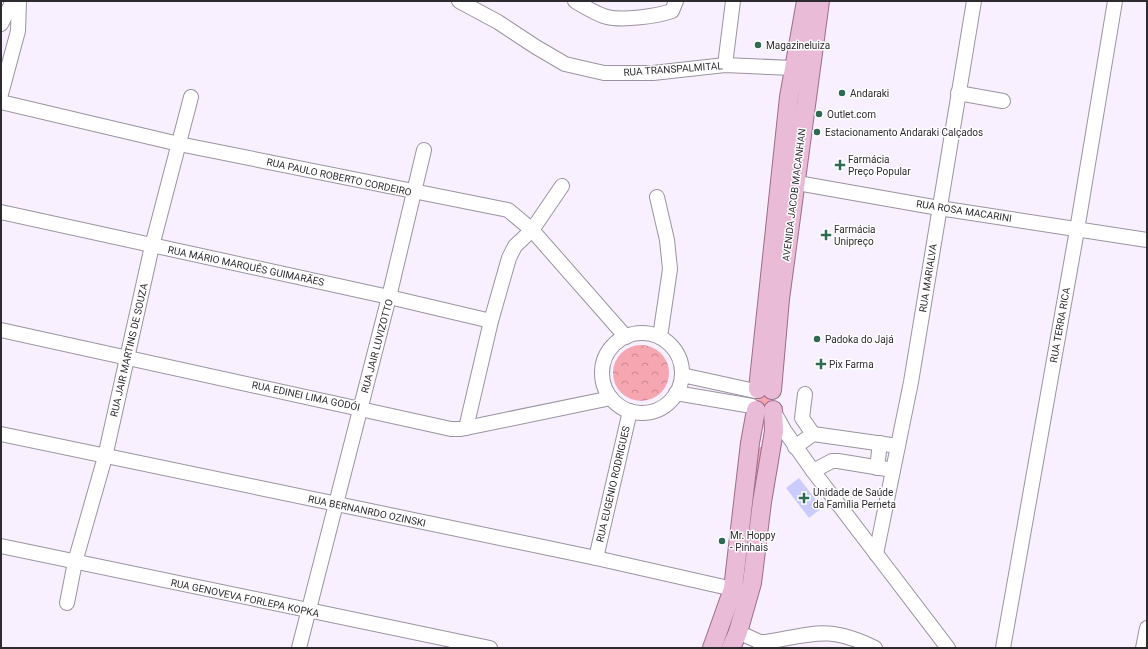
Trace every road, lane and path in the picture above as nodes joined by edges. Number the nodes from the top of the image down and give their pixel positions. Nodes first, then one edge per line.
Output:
1 (13, 1) edge
2 (19, 1) edge
3 (459, 1) edge
4 (575, 1) edge
5 (676, 1) edge
6 (733, 1) edge
7 (806, 1) edge
8 (820, 1) edge
9 (974, 1) edge
10 (1115, 1) edge
11 (1, 24) edge
12 (725, 65) junction
13 (802, 70) junction
14 (958, 93) junction
15 (1, 94) edge
16 (191, 97) dead end
17 (1003, 101) dead end
18 (1, 102) edge
19 (179, 144) junction
20 (424, 150) dead end
21 (788, 181) junction
22 (562, 186) dead end
23 (414, 192) junction
24 (657, 197) dead end
25 (939, 208) junction
26 (1, 212) edge
27 (532, 230) junction
28 (1077, 230) junction
29 (1147, 240) edge
30 (152, 246) junction
31 (389, 297) junction
32 (491, 321) junction
33 (1, 330) edge
34 (626, 337) junction
35 (660, 337) junction
36 (127, 358) junction
37 (682, 375) junction
38 (676, 393) junction
39 (805, 394) dead end
40 (611, 398) junction
41 (761, 399) junction
42 (360, 408) junction
43 (630, 411) junction
44 (466, 428) junction
45 (1, 434) edge
46 (813, 434) junction
47 (750, 443) junction
48 (880, 443) junction
49 (898, 446) junction
50 (795, 447) junction
51 (771, 448) junction
52 (105, 456) junction
53 (877, 468) junction
54 (893, 470) junction
55 (813, 471) junction
56 (336, 505) junction
57 (1, 546) edge
58 (876, 554) junction
59 (596, 558) junction
60 (75, 562) junction
61 (733, 590) junction
62 (67, 603) dead end
63 (310, 612) junction
64 (1147, 628) edge
65 (735, 640) edge
66 (300, 648) edge
67 (490, 648) edge
68 (712, 648) edge
69 (875, 648) edge
70 (948, 648) edge
71 (1003, 648) edge
72 (1144, 648) edge

1 - 11 street
2 - 15 street
3 - 12 street, RUA TRANSPALMITAL
4 - 5 street
6 - 12 street
7 - 13 main road, AVENIDA JACOB MACANHAN
8 - 13 main road, AVENIDA JACOB MACANHAN
9 - 14 street, RUA MARIALVA
10 - 28 street, RUA TERRA RICA
12 - 13 street, RUA TRANSPALMITAL
13 - 21 main road, AVENIDA JACOB MACANHAN
14 - 17 street
14 - 25 street, RUA MARIALVA
16 - 19 street, RUA JAIR MARTINS DE SOUZA
18 - 19 street, RUA PAULO ROBERTO CORDEIRO
19 - 23 street, RUA PAULO ROBERTO CORDEIRO
19 - 30 street, RUA JAIR MARTINS DE SOUZA
20 - 23 street, RUA JAIR LUVIZOTTO
21 - 25 street, RUA ROSA MACARINI
21 - 41 main road, AVENIDA JACOB MACANHAN
22 - 27 street
23 - 27 street, RUA PAULO ROBERTO CORDEIRO
23 - 31 street, RUA JAIR LUVIZOTTO
24 - 35 street
25 - 28 street, RUA ROSA MACARINI
25 - 49 street, RUA MARIALVA
26 - 30 street, RUA MÁRIO MARQUÊS GUIMARÃES
27 - 32 street
27 - 34 street, RUA PAULO ROBERTO CORDEIRO
28 - 29 street, RUA ROSA MACARINI
28 - 71 street, RUA TERRA RICA
30 - 31 street, RUA MÁRIO MARQUÊS GUIMARÃES
30 - 36 street, RUA JAIR MARTINS DE SOUZA
31 - 32 street, RUA MÁRIO MARQUÊS GUIMARÃES
31 - 42 street, RUA JAIR LUVIZOTTO
32 - 44 street
33 - 36 street, RUA EDINEI LIMA GODÓI
34 - 35 street
34 - 40 street
35 - 37 street
36 - 42 street, RUA EDINEI LIMA GODÓI
36 - 52 street, RUA JAIR MARTINS DE SOUZA
37 - 38 street
37 - 41 street
38 - 41 street
38 - 43 street
39 - 46 street
40 - 43 street
40 - 44 street, RUA EDINEI LIMA GODÓI
41 - 47 main road, AVENIDA JACOB MACANHAN
41 - 50 street
41 - 51 main road, AVENIDA JACOB MACANHAN
42 - 44 street, RUA EDINEI LIMA GODÓI
42 - 56 street, RUA JAIR LUVIZOTTO
43 - 59 street, RUA EUGENIO RODRIGUES
45 - 52 street, RUA BERNANRDO OZINSKI
46 - 48 street
46 - 50 street
47 - 51 main road
47 - 61 main road, AVENIDA JACOB MACANHAN
48 - 49 street
48 - 53 street
49 - 54 street, RUA MARIALVA
50 - 55 street
51 - 65 main road, AVENIDA JACOB MACANHAN
52 - 56 street, RUA BERNANRDO OZINSKI
52 - 60 street, RUA JAIR MARTINS DE SOUZA
53 - 54 street
53 - 55 street
54 - 58 street, RUA MARIALVA
55 - 58 street
56 - 59 street, RUA BERNANRDO OZINSKI
56 - 63 street, RUA JAIR LUVIZOTTO
57 - 60 street, RUA GENOVEVA FORLEPA KOPKA
58 - 70 street
59 - 61 street, RUA BERNANRDO OZINSKI
60 - 62 street, RUA JAIR MARTINS DE SOUZA
60 - 63 street, RUA GENOVEVA FORLEPA KOPKA
61 - 68 main road, AVENIDA JACOB MACANHAN
63 - 66 street, RUA JAIR LUVIZOTTO
63 - 67 street, RUA GENOVEVA FORLEPA KOPKA
64 - 72 street
65 - 69 street

